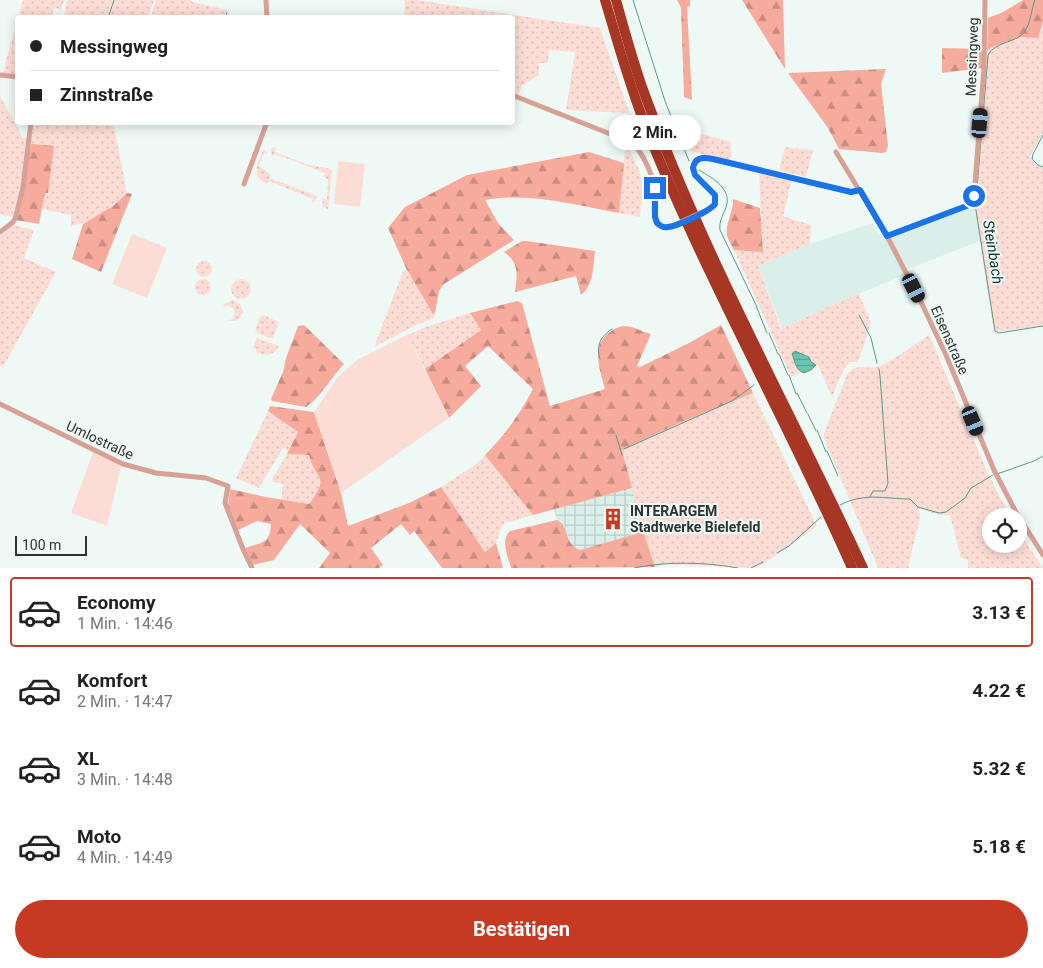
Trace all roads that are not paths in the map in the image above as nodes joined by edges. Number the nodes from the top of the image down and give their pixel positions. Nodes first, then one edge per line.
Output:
1 (266, 0) edge
2 (605, 0) edge
3 (616, 0) edge
4 (985, 0) edge
5 (267, 15) edge
6 (0, 75) edge
7 (15, 77) edge
8 (515, 96) edge
9 (31, 125) edge
10 (266, 125) edge
11 (836, 152) dead end
12 (244, 184) dead end
13 (860, 190) junction
14 (0, 232) edge
15 (887, 236) junction
16 (0, 404) edge
17 (1013, 508) edge
18 (831, 511) junction
19 (1027, 531) edge
20 (1043, 555) edge
21 (252, 568) edge
22 (852, 568) edge
23 (863, 568) edge

1 - 5 street
2 - 18 highway
3 - 18 highway
4 - 15 street, Messingweg
6 - 7 street
8 - 13 street, bridge
9 - 14 street
10 - 12 street
11 - 13 street, Eisenstraße
13 - 15 street, Eisenstraße
15 - 17 street, Eisenstraße
16 - 21 street, Umlostraße
18 - 22 highway
18 - 23 highway
19 - 20 street, Eisenstraße

